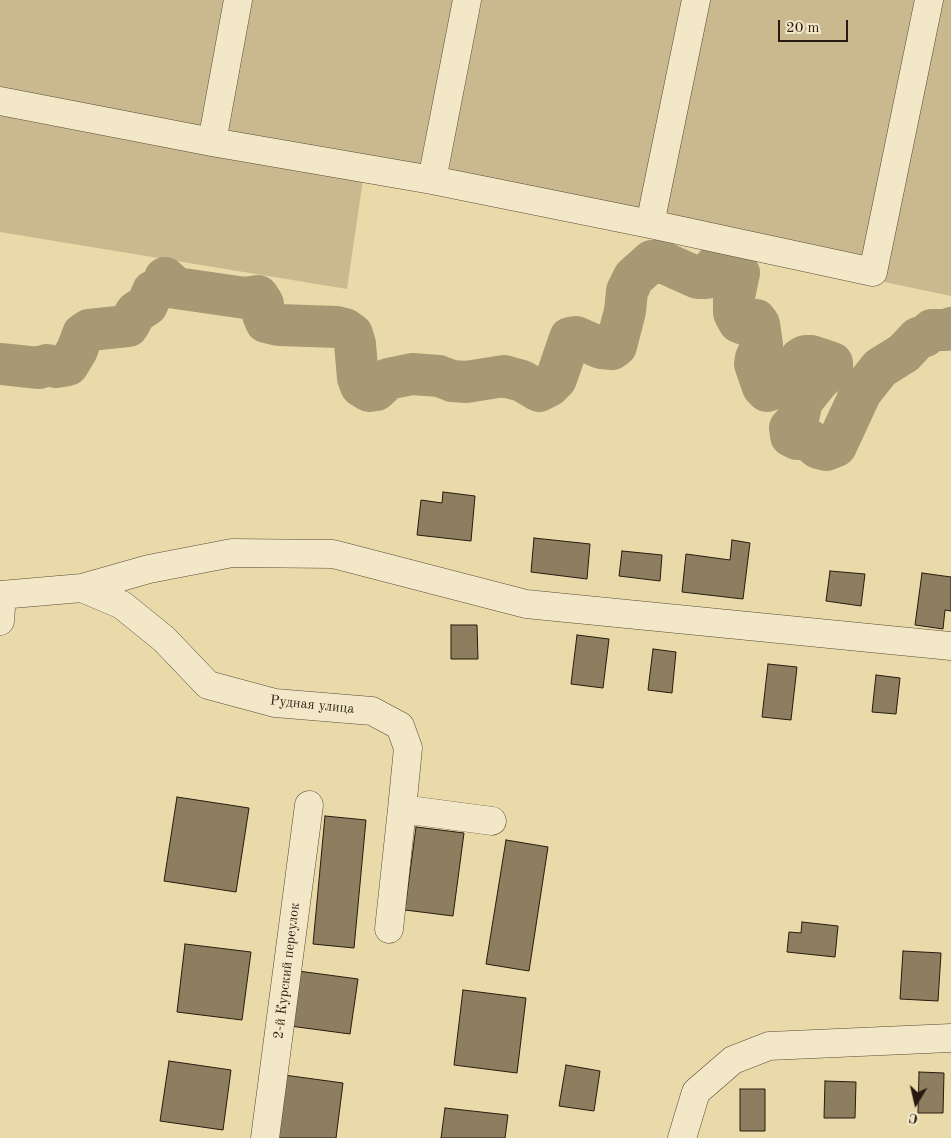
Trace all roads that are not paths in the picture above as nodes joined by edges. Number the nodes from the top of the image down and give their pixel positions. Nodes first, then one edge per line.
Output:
1 (238, 0) edge
2 (467, 0) edge
3 (696, 0) edge
4 (929, 0) edge
5 (0, 101) edge
6 (212, 142) junction
7 (432, 180) junction
8 (650, 224) junction
9 (82, 588) junction
10 (1, 603) edge
11 (951, 646) edge
12 (309, 805) dead end
13 (402, 809) junction
14 (492, 821) dead end
15 (389, 929) dead end
16 (951, 1038) edge
17 (265, 1138) edge
18 (682, 1138) edge

1 - 6 street
2 - 7 street
3 - 8 street
4 - 8 street
5 - 6 street
6 - 7 street
7 - 8 street
9 - 10 street
9 - 11 street
9 - 13 street, Рудная улица
12 - 17 street, 2-й Курский переулок
13 - 14 street
13 - 15 street, Рудная улица
16 - 18 street

